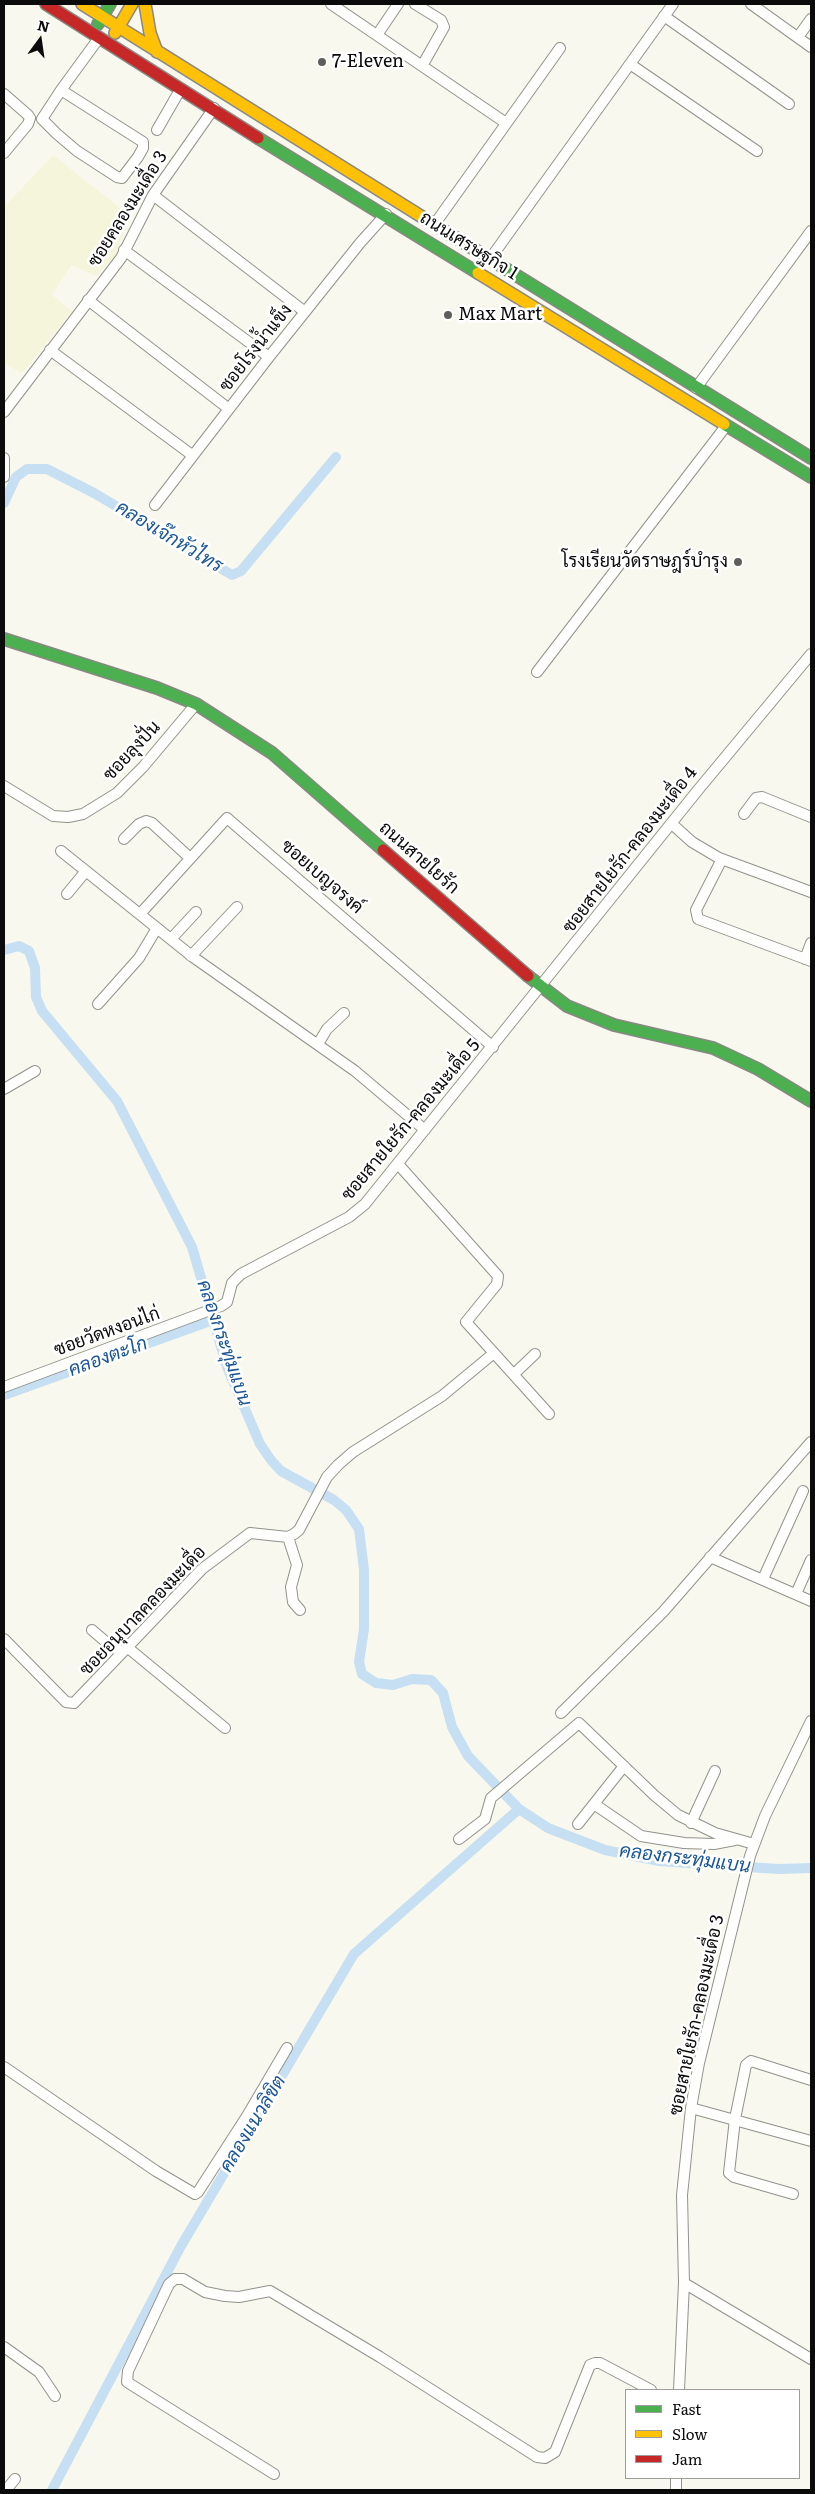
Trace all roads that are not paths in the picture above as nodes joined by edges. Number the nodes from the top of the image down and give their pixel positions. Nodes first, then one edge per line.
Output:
1 (46, 4) edge
2 (82, 4) edge
3 (110, 4) edge
4 (132, 4) edge
5 (145, 4) edge
6 (331, 4) edge
7 (398, 4) edge
8 (415, 4) edge
9 (674, 4) edge
10 (751, 4) edge
11 (664, 16) junction
12 (102, 17) junction
13 (811, 19) edge
14 (118, 26) junction
15 (377, 35) junction
16 (798, 37) junction
17 (100, 38) junction
18 (811, 47) edge
19 (560, 48) dead end
20 (158, 52) junction
21 (630, 64) junction
22 (422, 66) junction
23 (61, 90) junction
24 (180, 90) junction
25 (4, 94) edge
26 (789, 104) dead end
27 (214, 108) junction
28 (506, 123) junction
29 (157, 130) dead end
30 (757, 151) dead end
31 (4, 153) edge
32 (153, 195) junction
33 (386, 214) junction
34 (434, 225) junction
35 (811, 231) edge
36 (124, 250) junction
37 (490, 259) junction
38 (88, 300) junction
39 (305, 312) junction
40 (50, 350) junction
41 (269, 356) junction
42 (696, 388) junction
43 (229, 409) junction
44 (4, 412) edge
45 (726, 426) junction
46 (192, 455) junction
47 (4, 458) edge
48 (811, 458) edge
49 (4, 477) edge
50 (811, 477) edge
51 (155, 505) dead end
52 (4, 639) edge
53 (811, 654) edge
54 (537, 672) dead end
55 (196, 704) junction
56 (4, 786) edge
57 (744, 814) dead end
58 (811, 817) edge
59 (672, 824) junction
60 (124, 839) dead end
61 (61, 851) dead end
62 (190, 858) junction
63 (722, 859) junction
64 (86, 871) junction
65 (811, 892) edge
66 (67, 894) dead end
67 (237, 907) dead end
68 (196, 912) dead end
69 (140, 914) junction
70 (157, 928) junction
71 (172, 940) junction
72 (811, 943) edge
73 (191, 956) junction
74 (808, 960) edge
75 (542, 987) junction
76 (98, 1004) dead end
77 (344, 1013) dead end
78 (318, 1044) junction
79 (493, 1047) junction
80 (35, 1071) dead end
81 (4, 1089) edge
82 (811, 1101) edge
83 (425, 1130) junction
84 (398, 1164) junction
85 (221, 1306) joint
86 (494, 1353) junction
87 (535, 1354) dead end
88 (514, 1374) junction
89 (4, 1387) edge
90 (550, 1414) dead end
91 (811, 1442) edge
92 (803, 1491) dead end
93 (288, 1537) junction
94 (710, 1557) junction
95 (811, 1560) edge
96 (763, 1580) junction
97 (796, 1594) junction
98 (811, 1601) edge
99 (300, 1610) dead end
100 (92, 1630) dead end
101 (4, 1639) edge
102 (125, 1649) junction
103 (561, 1713) dead end
104 (811, 1721) edge
105 (226, 1728) dead end
106 (624, 1766) junction
107 (715, 1771) dead end
108 (594, 1804) junction
109 (691, 1823) junction
110 (578, 1824) dead end
111 (459, 1839) dead end
112 (736, 1840) junction
113 (754, 1844) junction
114 (287, 2048) dead end
115 (4, 2067) edge
116 (811, 2080) edge
117 (691, 2108) junction
118 (735, 2119) junction
119 (811, 2141) edge
120 (793, 2194) dead end
121 (684, 2283) junction
122 (4, 2347) edge
123 (811, 2360) edge
124 (649, 2389) edge
125 (679, 2389) edge
126 (55, 2396) dead end
127 (274, 2474) dead end
128 (15, 2479) dead end
129 (6, 2490) edge

1 - 17 main road, ถนนเศรษฐกิจ 1
2 - 12 main road, ถนนเศรษฐกิจ 1
3 - 12 main road
4 - 14 main road
5 - 20 main road
6 - 15 street
7 - 15 street
8 - 22 street
9 - 11 street
10 - 16 street
11 - 21 street
11 - 26 street
12 - 14 main road, ถนนเศรษฐกิจ 1
12 - 17 main road
13 - 16 street
14 - 17 main road
14 - 20 main road, ถนนเศรษฐกิจ 1
15 - 22 street
16 - 18 street
17 - 23 street
17 - 24 main road, ถนนเศรษฐกิจ 1
19 - 28 street
20 - 34 main road, ถนนเศรษฐกิจ 1
21 - 30 street
21 - 37 street
22 - 28 street
23 - 23 street
24 - 27 main road, ถนนเศรษฐกิจ 1
24 - 29 street
25 - 31 street
27 - 32 street, ซอยคลองมะเดื่อ 3
27 - 33 main road, ถนนเศรษฐกิจ 1
28 - 34 street
32 - 36 street, ซอยคลองมะเดื่อ 3
32 - 39 street
33 - 39 street, ซอยโรงน้ำแข็ง
33 - 45 main road, ถนนเศรษฐกิจ 1
34 - 37 main road, ถนนเศรษฐกิจ 1
35 - 42 street
36 - 38 street, ซอยคลองมะเดื่อ 3
36 - 41 street
37 - 42 main road, ถนนเศรษฐกิจ 1
38 - 40 street, ซอยคลองมะเดื่อ 3
38 - 43 street
39 - 41 street, ซอยโรงน้ำแข็ง
40 - 44 street, ซอยคลองมะเดื่อ 3
40 - 46 street
41 - 43 street, ซอยโรงน้ำแข็ง
42 - 48 main road, ถนนเศรษฐกิจ 1
43 - 46 street, ซอยโรงน้ำแข็ง
45 - 50 main road, ถนนเศรษฐกิจ 1
45 - 54 street
46 - 51 street, ซอยโรงน้ำแข็ง
47 - 49 street
52 - 55 main road, ถนนสายใยรัก
53 - 59 street, ซอยสายใยรัก-คลองมะเดื่อ 4
55 - 56 street, ซอยลุงปั่น
55 - 75 main road, ถนนสายใยรัก
57 - 58 street
59 - 63 street
59 - 75 street, ซอยสายใยรัก-คลองมะเดื่อ 4
60 - 62 street
61 - 64 street
62 - 69 street, ซอยเบญจรงค์
62 - 79 street, ซอยเบญจรงค์
63 - 65 street
63 - 74 street
64 - 66 street
64 - 69 street
67 - 73 street
68 - 71 street
69 - 70 street
70 - 71 street
70 - 76 street
71 - 73 street
72 - 74 street
73 - 78 street
75 - 79 street, ซอยสายใยรัก-คลองมะเดื่อ 5
75 - 82 main road, ถนนสายใยรัก
77 - 78 street
78 - 83 street
79 - 83 street, ซอยสายใยรัก-คลองมะเดื่อ 5
80 - 81 street
83 - 84 street, ซอยสายใยรัก-คลองมะเดื่อ 5
84 - 85 street, ซอยสายใยรัก-คลองมะเดื่อ 5
84 - 86 street
85 - 89 street, ซอยวัดหงอนไก่
86 - 88 street
86 - 93 street
87 - 88 street
88 - 90 street
91 - 94 street
92 - 96 street
93 - 99 street
93 - 102 street, ซอยอนุบาลคลองมะเดื่อ
94 - 96 street
94 - 103 street
95 - 97 street
96 - 97 street
97 - 98 street
100 - 102 street
101 - 102 street, ซอยอนุบาลคลองมะเดื่อ
102 - 105 street
104 - 113 street, ซอยสายใยรัก-คลองมะเดื่อ 3
106 - 108 street
106 - 109 street
106 - 111 street
107 - 109 street
108 - 110 street
108 - 112 street
109 - 112 street
112 - 113 street
113 - 117 street, ซอยสายใยรัก-คลองมะเดื่อ 3
114 - 115 street
116 - 118 street
117 - 118 street
117 - 121 street, ซอยสายใยรัก-คลองมะเดื่อ 3
118 - 119 street
118 - 120 street
121 - 123 street
121 - 125 street, ซอยสายใยรัก-คลองมะเดื่อ 3
122 - 126 street
124 - 127 street
128 - 129 street

